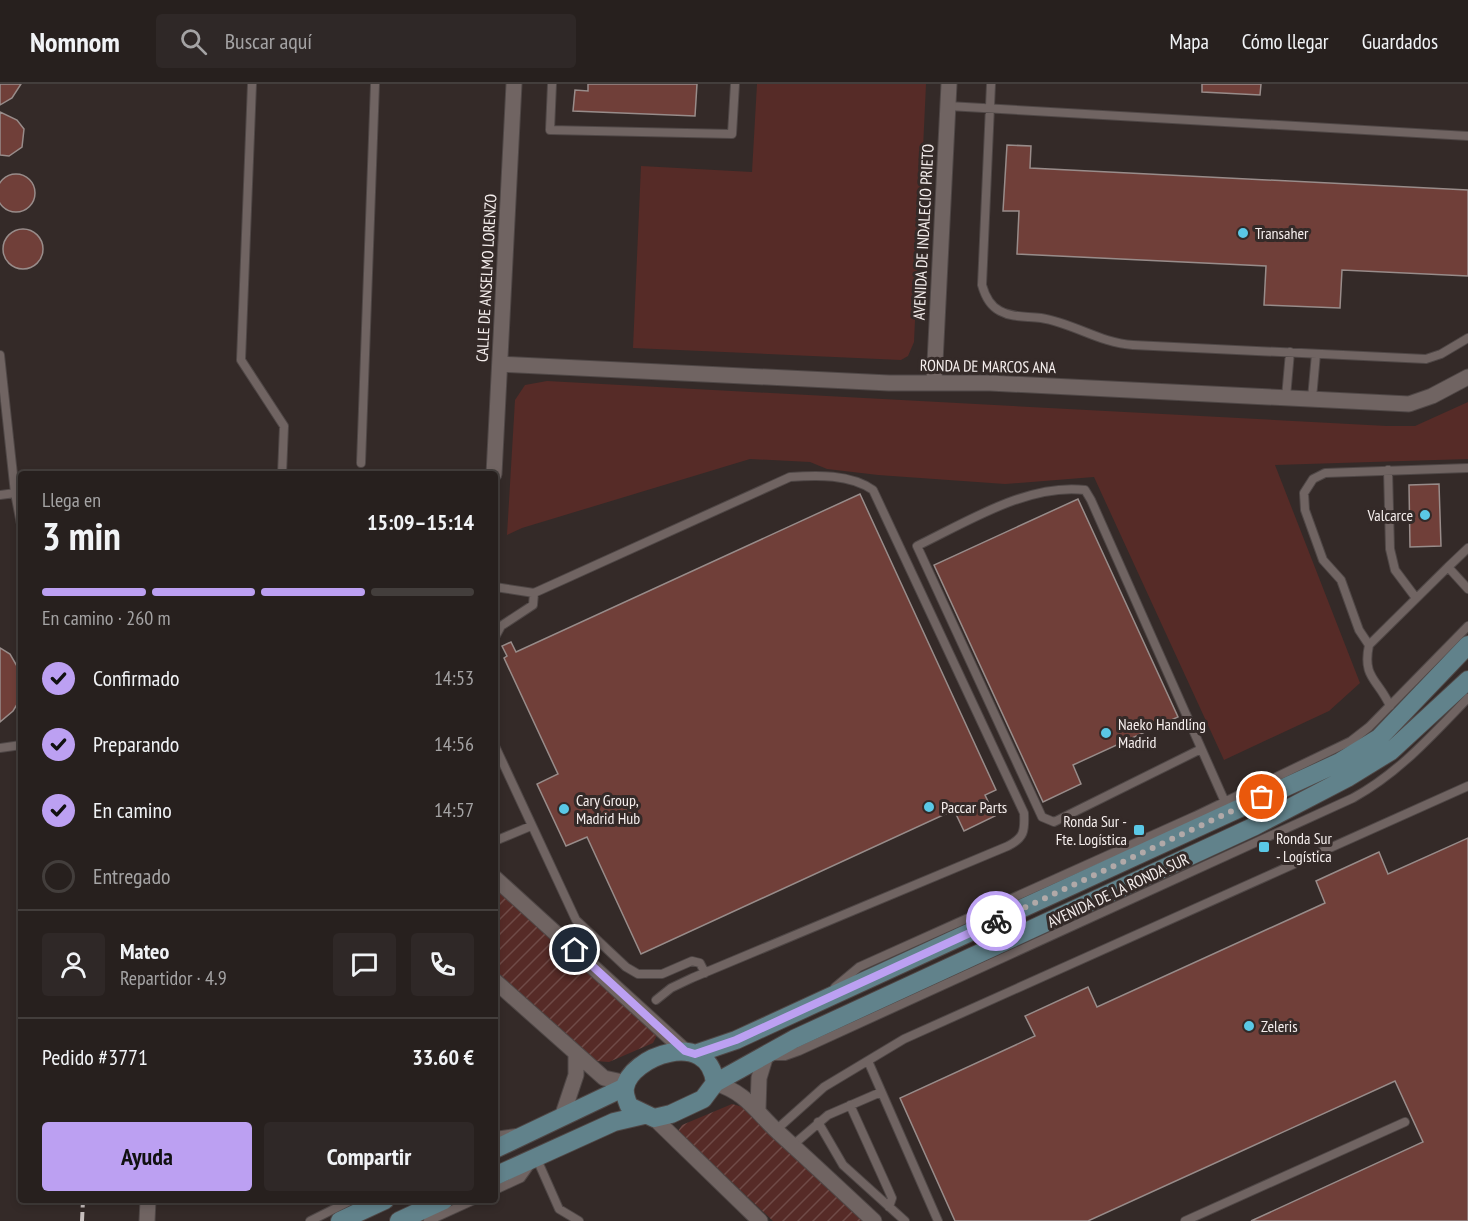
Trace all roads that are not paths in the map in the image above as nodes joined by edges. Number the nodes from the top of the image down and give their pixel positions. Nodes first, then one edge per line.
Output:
1 (252, 84) edge
2 (375, 84) edge
3 (514, 84) edge
4 (552, 84) edge
5 (735, 84) edge
6 (949, 84) edge
7 (992, 84) edge
8 (948, 106) junction
9 (990, 109) junction
10 (1468, 136) edge
11 (1468, 338) edge
12 (1290, 352) junction
13 (1316, 354) junction
14 (0, 355) edge
15 (500, 364) junction
16 (1468, 377) edge
17 (934, 382) junction
18 (1286, 397) junction
19 (1312, 398) junction
20 (362, 463) dead end
21 (1468, 468) edge
22 (1388, 470) junction
23 (282, 471) edge
24 (494, 471) edge
25 (15, 493) junction
26 (0, 495) edge
27 (18, 508) edge
28 (1468, 548) edge
29 (1448, 567) junction
30 (498, 587) edge
31 (1468, 589) edge
32 (534, 593) junction
33 (1416, 598) junction
34 (1468, 626) edge
35 (498, 632) edge
36 (1369, 645) junction
37 (1468, 645) edge
38 (1468, 680) edge
39 (1468, 698) edge
40 (1390, 706) junction
41 (18, 745) edge
42 (0, 748) edge
43 (1201, 749) junction
44 (498, 753) edge
45 (1468, 786) edge
46 (1225, 802) junction
47 (1198, 821) junction
48 (531, 825) junction
49 (498, 840) edge
50 (1212, 853) junction
51 (498, 881) edge
52 (705, 973) junction
53 (498, 984) edge
54 (656, 1000) dead end
55 (690, 1052) junction
56 (576, 1055) junction
57 (765, 1055) junction
58 (868, 1061) junction
59 (714, 1083) junction
60 (626, 1085) junction
61 (882, 1092) junction
62 (850, 1105) junction
63 (758, 1109) junction
64 (562, 1117) junction
65 (649, 1117) junction
66 (818, 1122) junction
67 (1405, 1122) dead end
68 (776, 1130) junction
69 (530, 1132) junction
70 (498, 1136) edge
71 (793, 1145) junction
72 (498, 1148) edge
73 (536, 1157) junction
74 (498, 1175) edge
75 (498, 1189) edge
76 (148, 1203) edge
77 (346, 1203) edge
78 (379, 1203) edge
79 (438, 1203) edge
80 (467, 1203) edge
81 (889, 1207) junction
82 (147, 1221) edge
83 (309, 1221) edge
84 (340, 1221) edge
85 (399, 1221) edge
86 (428, 1221) edge
87 (579, 1221) edge
88 (760, 1221) edge
89 (874, 1221) edge
90 (904, 1221) edge
91 (938, 1221) edge
92 (1185, 1221) edge

1 - 23 lane
2 - 20 lane
3 - 15 street, CALLE DE ANSELMO LORENZO
4 - 5 lane
6 - 8 street, AVENIDA DE INDALECIO PRIETO
7 - 9 lane
8 - 9 lane
8 - 17 street, AVENIDA DE INDALECIO PRIETO
9 - 10 lane
9 - 12 lane
11 - 13 lane
12 - 13 lane
12 - 18 lane
13 - 19 lane
14 - 25 lane
15 - 17 street, RONDA DE MARCOS ANA
15 - 24 street, CALLE DE ANSELMO LORENZO
16 - 19 street, RONDA DE MARCOS ANA
17 - 18 street, RONDA DE MARCOS ANA
18 - 19 street, RONDA DE MARCOS ANA
21 - 22 lane
22 - 33 lane
22 - 36 lane
25 - 26 lane
25 - 27 lane
28 - 29 lane
29 - 31 lane
29 - 33 lane
30 - 32 lane
32 - 35 lane
32 - 52 lane
33 - 36 lane
34 - 40 lane
36 - 40 lane
37 - 47 main road, AVENIDA DE LA RONDA SUR
38 - 50 main road, AVENIDA DE LA RONDA SUR
39 - 50 lane
40 - 46 lane
41 - 42 lane
43 - 43 lane
43 - 46 lane
44 - 48 lane
45 - 58 lane
46 - 47 lane
47 - 55 main road, AVENIDA DE LA RONDA SUR
48 - 49 lane
48 - 52 lane
50 - 57 main road, AVENIDA DE LA RONDA SUR
51 - 55 street
52 - 54 lane
53 - 56 street
55 - 59 main road
55 - 60 main road
56 - 60 street
56 - 64 street
57 - 59 main road, AVENIDA DE LA RONDA SUR
57 - 63 street
58 - 61 lane
58 - 68 lane
59 - 63 street
59 - 65 main road
60 - 64 main road
60 - 65 main road
61 - 62 lane
61 - 91 lane
62 - 66 lane
62 - 81 lane
63 - 68 street
64 - 69 main road
65 - 73 main road
65 - 88 street
66 - 71 lane
66 - 81 lane
67 - 92 lane
68 - 71 street
69 - 70 lane
69 - 72 main road
71 - 89 street
73 - 74 main road
73 - 75 lane
73 - 87 lane
76 - 82 street
77 - 83 lane
78 - 84 main road
79 - 85 main road
80 - 86 lane
81 - 90 lane

